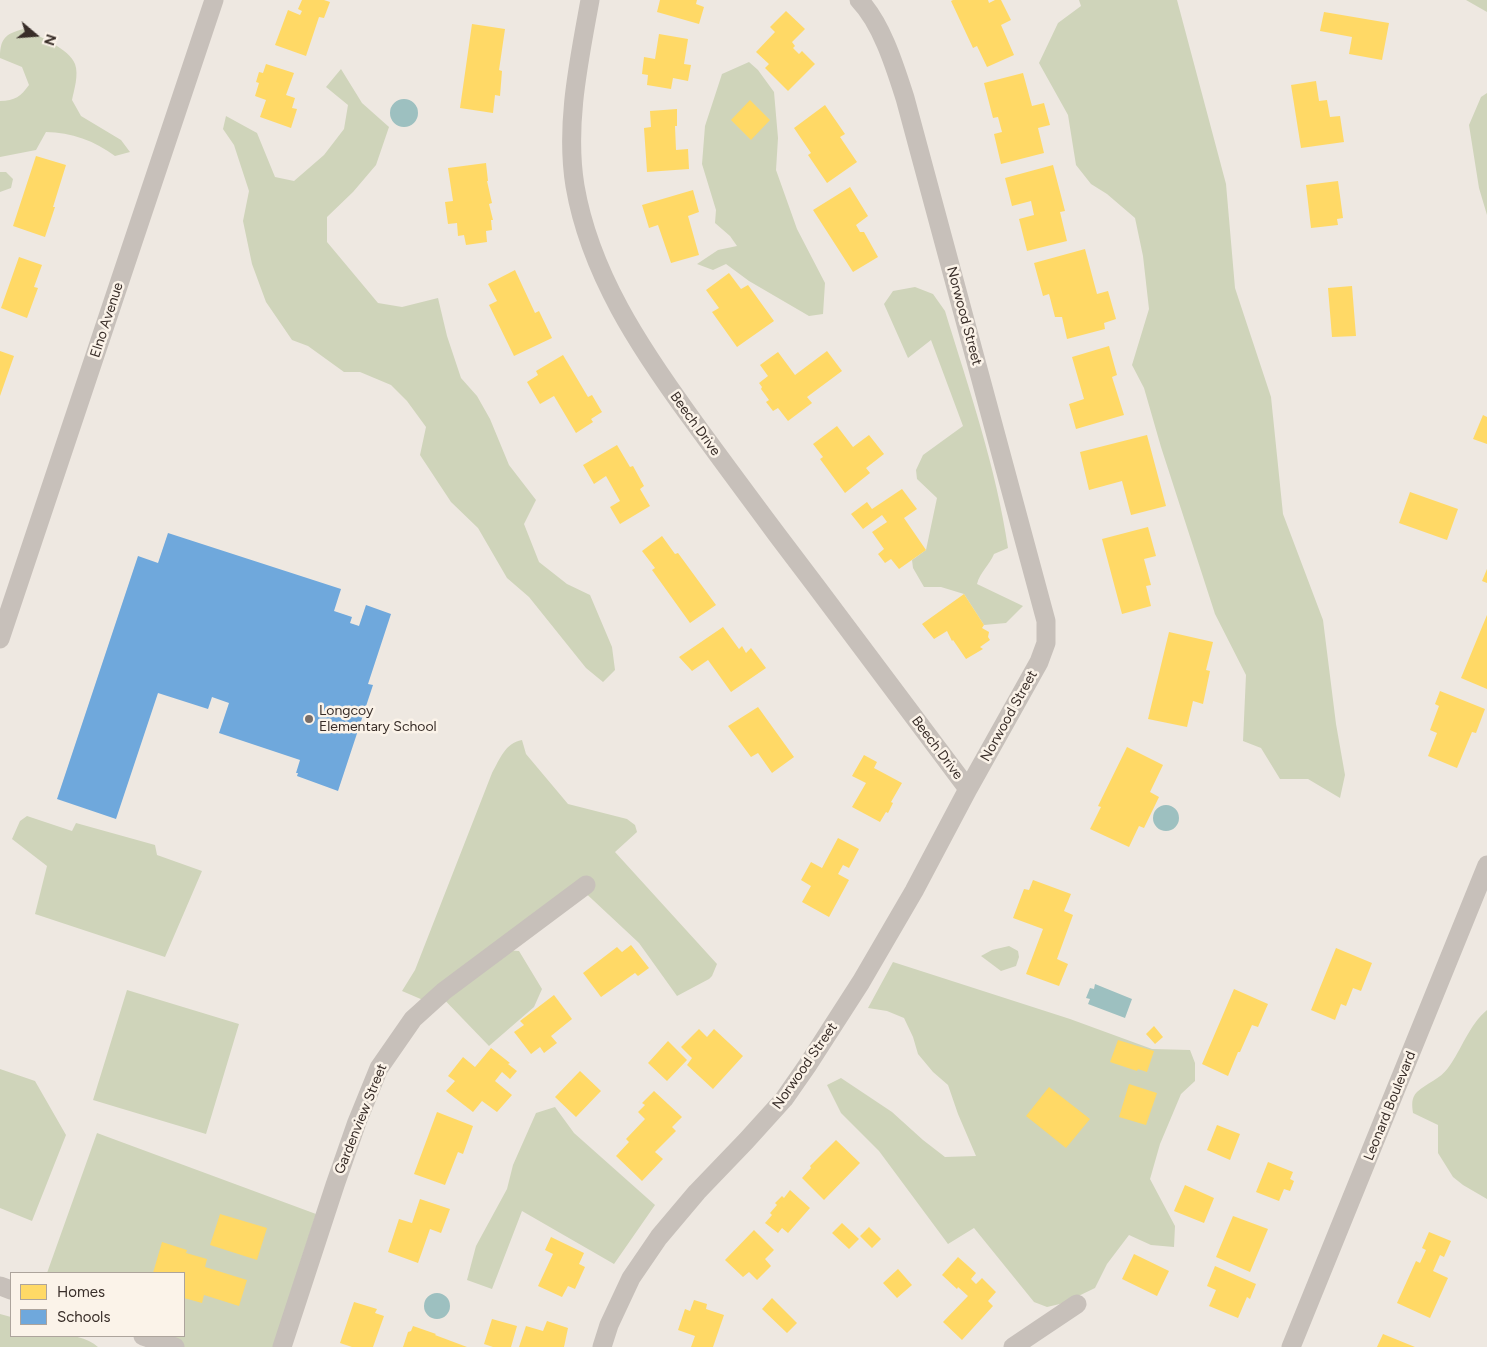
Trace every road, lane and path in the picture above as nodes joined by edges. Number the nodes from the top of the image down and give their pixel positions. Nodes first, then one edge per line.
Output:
1 (214, 0) edge
2 (590, 0) edge
3 (859, 0) edge
4 (0, 639) edge
5 (968, 789) junction
6 (1487, 865) edge
7 (586, 886) dead end
8 (1077, 1304) dead end
9 (146, 1337) edge
10 (176, 1347) edge
11 (282, 1347) edge
12 (602, 1347) edge
13 (1013, 1347) edge
14 (1291, 1347) edge

1 - 4 street, Elno Avenue
2 - 5 street, Beech Drive
3 - 5 street, Norwood Street
5 - 12 street, Norwood Street
6 - 14 street, Leonard Boulevard
7 - 11 street, Gardenview Street
8 - 13 street
9 - 10 street

